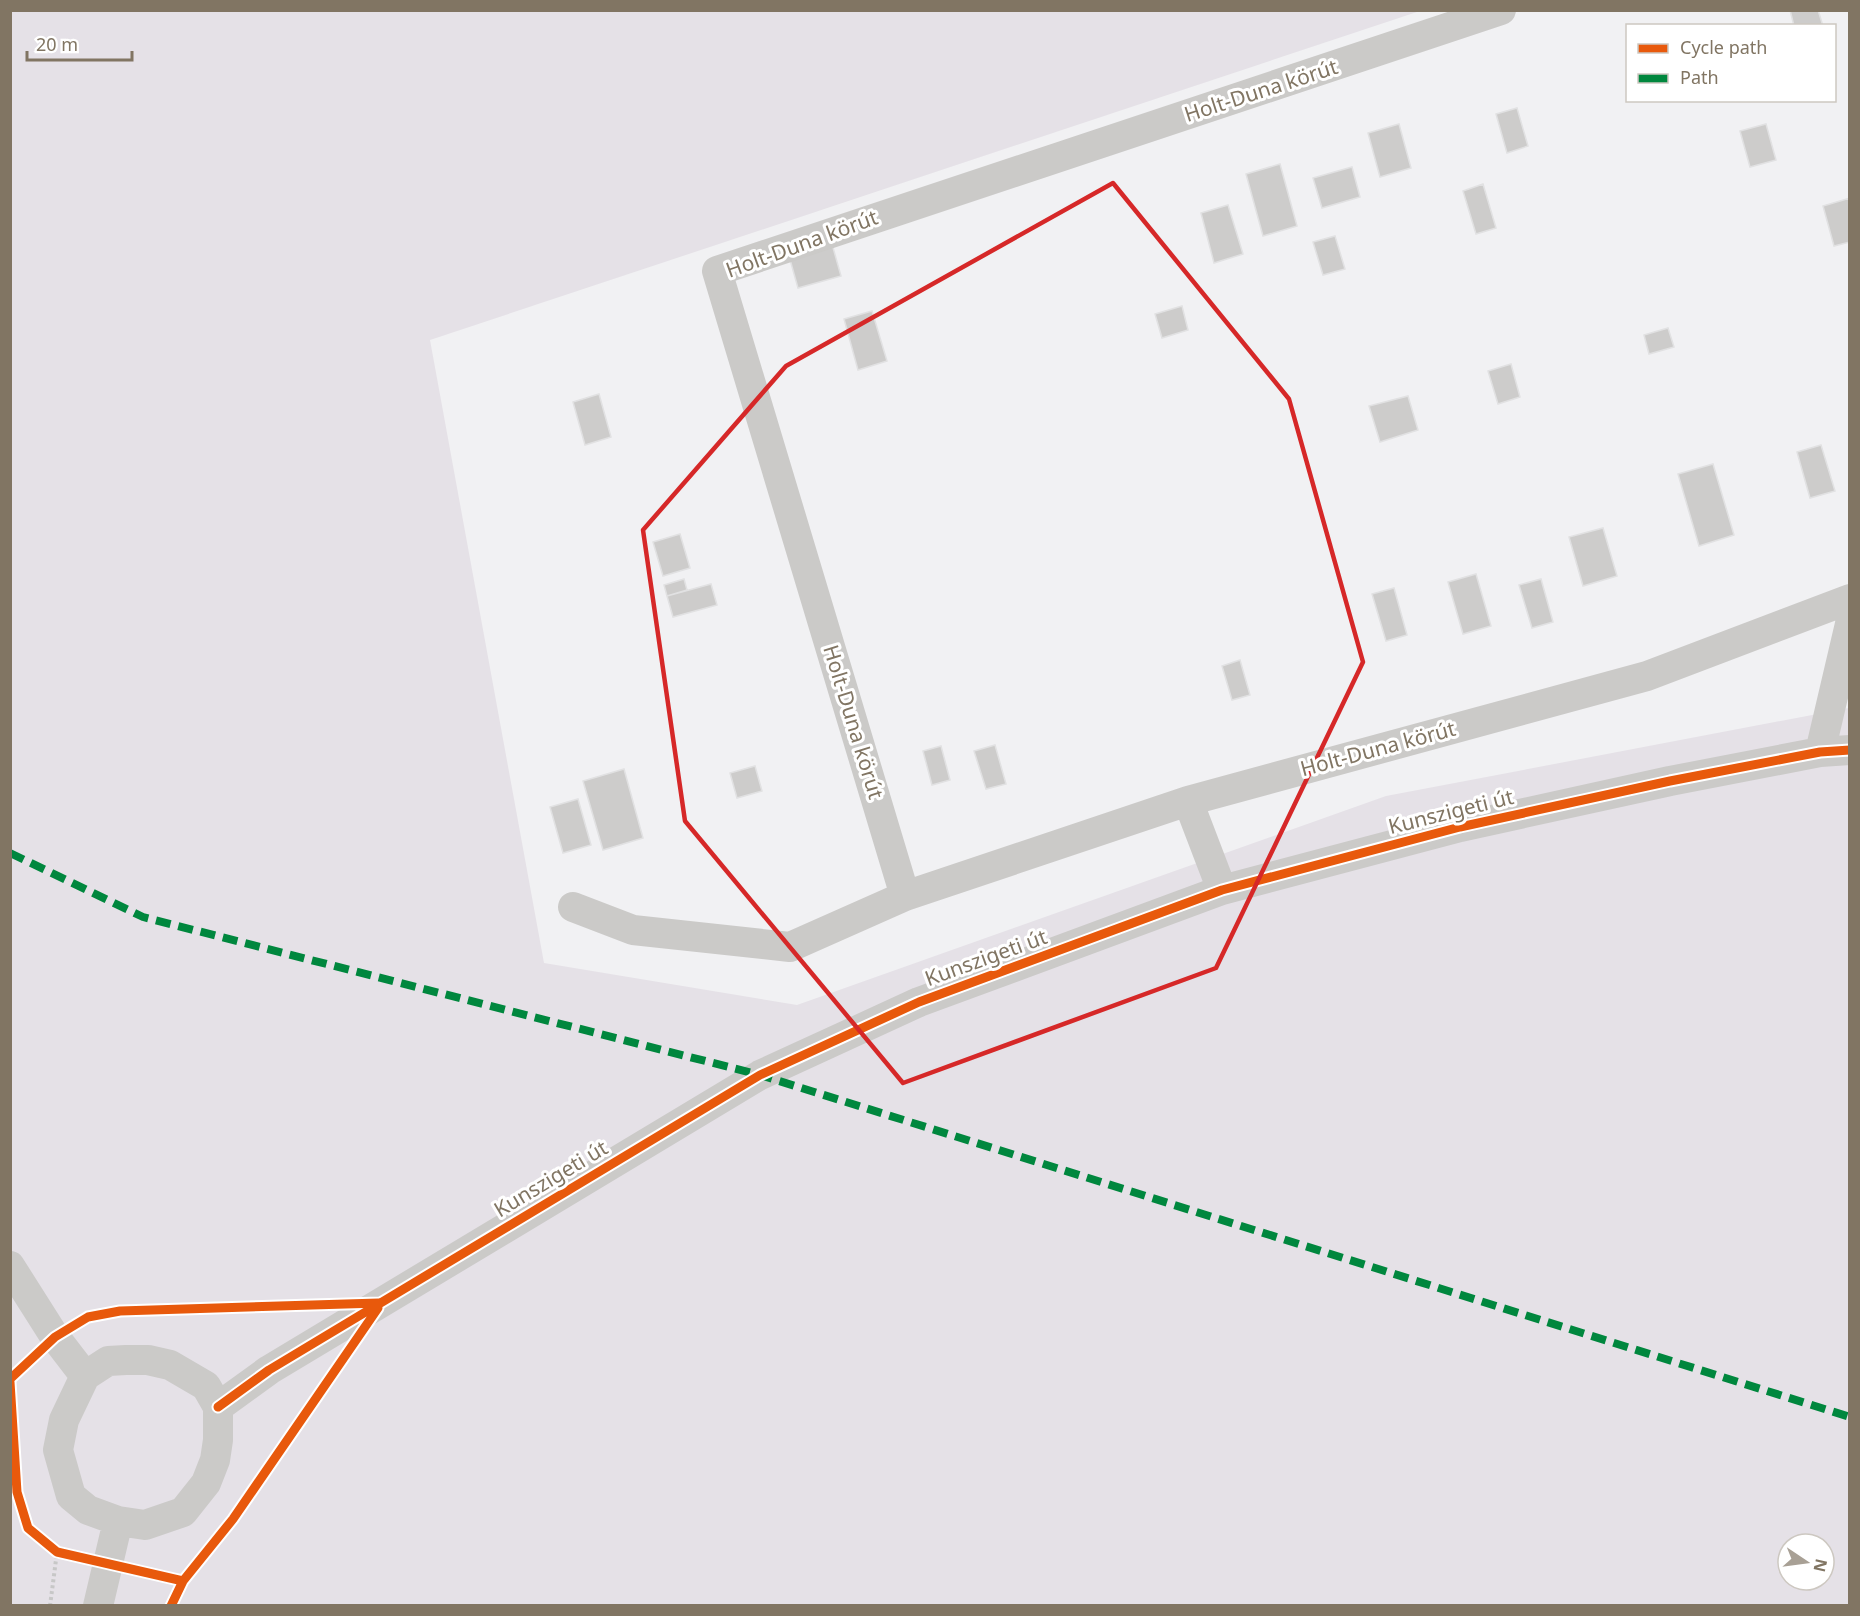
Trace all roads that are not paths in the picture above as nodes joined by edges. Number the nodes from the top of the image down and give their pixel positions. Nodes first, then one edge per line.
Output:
1 (1501, 10) edge
2 (1850, 599) edge
3 (1850, 624) edge
4 (1850, 750) edge
5 (1820, 752) junction
6 (1188, 801) junction
7 (1222, 890) junction
8 (905, 896) junction
9 (573, 907) dead end
10 (10, 1266) edge
11 (86, 1376) junction
12 (218, 1407) junction
13 (118, 1521) junction
14 (98, 1605) edge

1 - 8 street, Holt-Duna körút
2 - 6 street, Holt-Duna körút
3 - 5 street
4 - 5 street, Kunszigeti út
5 - 7 street, Kunszigeti út
6 - 7 street
6 - 8 street, Holt-Duna körút
7 - 12 street, Kunszigeti út
8 - 9 street, Holt-Duna körút
10 - 11 street
11 - 12 street
11 - 13 street
12 - 13 street
13 - 14 street

